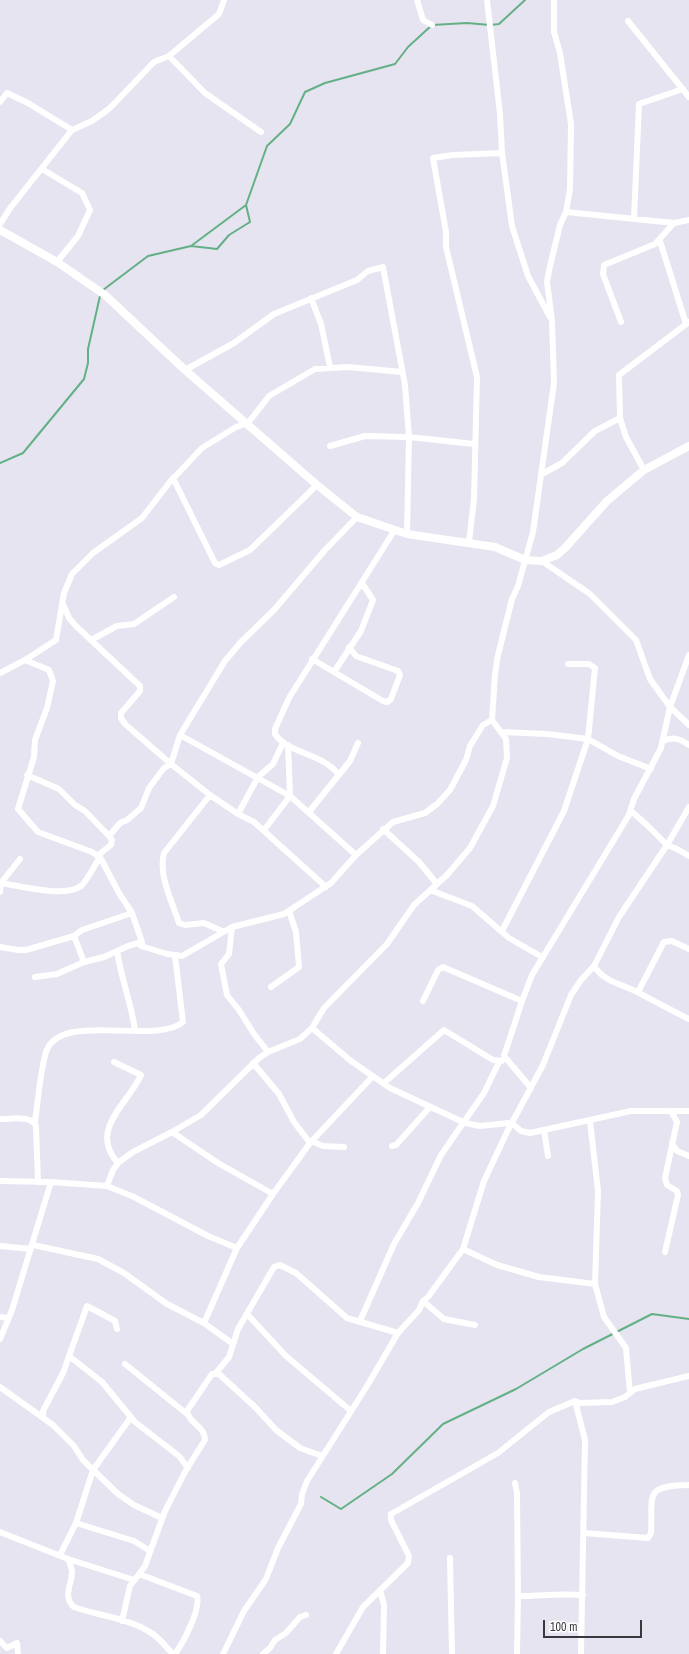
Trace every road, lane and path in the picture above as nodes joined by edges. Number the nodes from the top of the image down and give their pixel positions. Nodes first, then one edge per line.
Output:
1 (224, 0) edge
2 (417, 0) edge
3 (487, 0) edge
4 (554, 0) edge
5 (628, 21) dead end
6 (432, 25) dead end
7 (169, 56) junction
8 (682, 89) junction
9 (689, 97) edge
10 (0, 102) edge
11 (72, 130) junction
12 (261, 132) dead end
13 (502, 153) junction
14 (42, 169) junction
15 (566, 212) junction
16 (634, 219) junction
17 (689, 220) edge
18 (674, 223) junction
19 (0, 224) edge
20 (0, 230) edge
21 (660, 241) junction
22 (57, 262) junction
23 (312, 298) junction
24 (552, 321) junction
25 (621, 322) dead end
26 (687, 323) edge
27 (330, 367) junction
28 (185, 370) junction
29 (402, 372) junction
30 (620, 418) junction
31 (248, 423) junction
32 (409, 437) junction
33 (474, 444) junction
34 (330, 446) dead end
35 (689, 446) edge
36 (644, 470) junction
37 (542, 474) junction
38 (173, 478) junction
39 (317, 485) junction
40 (357, 517) junction
41 (394, 531) junction
42 (407, 534) junction
43 (469, 542) junction
44 (525, 560) junction
45 (542, 560) junction
46 (362, 584) junction
47 (174, 597) dead end
48 (63, 604) junction
49 (90, 640) junction
50 (349, 647) junction
51 (689, 655) edge
52 (312, 659) junction
53 (25, 660) junction
54 (568, 664) dead end
55 (687, 665) edge
56 (334, 672) junction
57 (0, 673) edge
58 (670, 706) junction
59 (492, 720) junction
60 (689, 725) edge
61 (502, 732) junction
62 (180, 735) junction
63 (588, 739) junction
64 (663, 741) junction
65 (358, 743) dead end
66 (285, 744) junction
67 (689, 745) edge
68 (171, 764) junction
69 (651, 769) junction
70 (27, 775) junction
71 (339, 775) junction
72 (258, 777) junction
73 (210, 795) junction
74 (290, 796) junction
75 (689, 807) edge
76 (631, 811) junction
77 (309, 812) junction
78 (238, 814) junction
79 (383, 829) junction
80 (264, 830) junction
81 (108, 836) junction
82 (667, 845) junction
83 (356, 855) junction
84 (98, 856) junction
85 (689, 856) edge
86 (20, 859) dead end
87 (1, 883) junction
88 (438, 884) junction
89 (326, 887) junction
90 (430, 890) junction
91 (0, 892) edge
92 (289, 911) junction
93 (132, 912) junction
94 (232, 926) junction
95 (222, 931) junction
96 (502, 931) junction
97 (74, 936) junction
98 (142, 942) junction
99 (0, 947) edge
100 (689, 949) edge
101 (117, 951) junction
102 (175, 956) junction
103 (542, 957) junction
104 (84, 962) junction
105 (594, 966) junction
106 (35, 977) dead end
107 (271, 987) dead end
108 (638, 992) junction
109 (423, 1001) dead end
110 (522, 1001) junction
111 (689, 1019) edge
112 (312, 1028) junction
113 (135, 1030) junction
114 (268, 1052) junction
115 (504, 1056) junction
116 (114, 1062) dead end
117 (499, 1062) junction
118 (253, 1063) junction
119 (373, 1076) junction
120 (384, 1083) junction
121 (531, 1088) junction
122 (430, 1107) junction
123 (671, 1111) junction
124 (689, 1111) edge
125 (0, 1119) edge
126 (590, 1121) junction
127 (35, 1122) junction
128 (463, 1122) junction
129 (511, 1124) junction
130 (544, 1130) junction
131 (172, 1132) junction
132 (310, 1142) junction
133 (672, 1143) junction
134 (392, 1146) dead end
135 (344, 1147) dead end
136 (548, 1156) dead end
137 (689, 1156) edge
138 (118, 1163) junction
139 (0, 1181) edge
140 (38, 1182) junction
141 (51, 1182) junction
142 (107, 1186) junction
143 (273, 1194) junction
144 (0, 1246) edge
145 (32, 1247) junction
146 (237, 1248) junction
147 (463, 1249) junction
148 (665, 1252) dead end
149 (595, 1284) junction
150 (423, 1301) junction
151 (247, 1314) junction
152 (0, 1317) edge
153 (9, 1318) junction
154 (360, 1321) junction
155 (204, 1323) junction
156 (475, 1325) dead end
157 (117, 1329) dead end
158 (398, 1334) junction
159 (0, 1339) edge
160 (233, 1344) junction
161 (69, 1356) junction
162 (125, 1364) dead end
163 (216, 1373) junction
164 (689, 1376) edge
165 (0, 1387) edge
166 (630, 1393) junction
167 (575, 1401) junction
168 (351, 1410) junction
169 (187, 1414) junction
170 (43, 1417) junction
171 (132, 1417) junction
172 (322, 1456) junction
173 (188, 1468) junction
174 (93, 1470) junction
175 (515, 1483) dead end
176 (689, 1485) edge
177 (162, 1518) junction
178 (76, 1523) junction
179 (0, 1532) edge
180 (584, 1533) junction
181 (150, 1551) junction
182 (60, 1556) junction
183 (450, 1558) dead end
184 (68, 1559) junction
185 (139, 1574) junction
186 (134, 1580) junction
187 (380, 1590) junction
188 (583, 1595) junction
189 (518, 1596) junction
190 (306, 1615) dead end
191 (122, 1621) junction
192 (0, 1641) edge
193 (18, 1654) edge
194 (174, 1654) edge
195 (223, 1654) edge
196 (263, 1654) edge
197 (336, 1654) edge
198 (383, 1654) edge
199 (452, 1654) edge
200 (517, 1654) edge
201 (581, 1654) edge

1 - 7 street
2 - 6 street
3 - 13 street
4 - 15 street
5 - 8 street
7 - 11 street
7 - 12 street
8 - 9 street
8 - 16 street
10 - 11 street
11 - 14 street
13 - 24 street
13 - 33 street
14 - 19 street
14 - 22 street
15 - 16 street
15 - 24 street
16 - 18 street
17 - 18 street
18 - 21 street
20 - 22 street
21 - 25 street
21 - 26 street
22 - 28 street
23 - 27 street
23 - 28 street
23 - 29 street
24 - 37 street
26 - 30 street
27 - 29 street
27 - 31 street
28 - 31 street
29 - 32 street
30 - 36 street
30 - 37 street
31 - 38 street
31 - 39 street
32 - 33 street
32 - 34 street
32 - 42 street
33 - 43 street
35 - 36 street
36 - 45 street
37 - 44 street
38 - 39 street
38 - 48 street
39 - 40 street
40 - 41 street
40 - 62 street
41 - 42 street
41 - 46 street
42 - 43 street
43 - 44 street
44 - 45 street
44 - 59 street
45 - 58 street
46 - 50 street
46 - 52 street
47 - 49 street
48 - 49 street
48 - 53 street
49 - 68 street
50 - 56 street
50 - 56 street
51 - 55 street
52 - 56 street
52 - 66 street
53 - 57 street
53 - 70 street
54 - 63 street
55 - 58 street
58 - 60 street
58 - 64 street
59 - 61 street
59 - 79 street
61 - 63 street
61 - 88 street
62 - 68 street
62 - 72 street
63 - 69 street
63 - 96 street
64 - 67 street
64 - 69 street
65 - 71 street
66 - 71 street
66 - 72 street
66 - 74 street
68 - 73 street
68 - 81 street
69 - 76 street
70 - 81 street
70 - 84 street
71 - 77 street
72 - 74 street
72 - 78 street
73 - 78 street
73 - 95 street
74 - 77 street
74 - 80 street
75 - 82 street
76 - 82 street
76 - 103 street
77 - 83 street
78 - 80 street
79 - 83 street
79 - 88 street
80 - 89 street
81 - 84 street
82 - 85 street
82 - 105 street
83 - 89 street
84 - 87 street
84 - 93 street
86 - 87 street
87 - 91 street
88 - 90 street
89 - 92 street
90 - 96 street
90 - 112 street
92 - 94 street
92 - 107 street
93 - 97 street
93 - 98 street
94 - 95 street
94 - 114 street
95 - 102 street
96 - 103 street
97 - 99 street
97 - 104 street
98 - 101 street
98 - 102 street
100 - 108 street
101 - 104 street
101 - 113 street
102 - 113 street
103 - 110 street
104 - 106 street
105 - 108 street
105 - 121 street
108 - 111 street
109 - 110 street
110 - 115 street
112 - 114 street
112 - 119 street
113 - 127 street
114 - 118 street
115 - 117 street
115 - 121 street
116 - 138 street
117 - 120 street
117 - 128 street
118 - 131 street
118 - 132 street
119 - 120 street
119 - 132 street
120 - 122 street
121 - 129 street
122 - 128 street
122 - 134 street
123 - 124 street
123 - 126 street
123 - 133 street
125 - 127 street
126 - 130 street
126 - 149 street
127 - 140 street
128 - 129 street
128 - 154 street
129 - 130 street
129 - 147 street
130 - 136 street
131 - 138 street
131 - 143 street
132 - 135 street
132 - 143 street
133 - 137 street
133 - 148 street
138 - 142 street
139 - 140 street
140 - 141 street
141 - 142 street
141 - 145 street
142 - 146 street
143 - 146 street
144 - 145 street
145 - 153 street
145 - 155 street
146 - 155 street
147 - 149 street
147 - 150 street
149 - 166 street
150 - 156 street
150 - 158 street
151 - 154 street
151 - 160 street
151 - 168 street
152 - 153 street
153 - 159 street
154 - 158 street
155 - 160 street
157 - 161 street
158 - 168 street
160 - 163 street
161 - 170 street
161 - 171 street
162 - 169 street
163 - 169 street
163 - 172 street
164 - 166 street
165 - 170 street
166 - 167 street
167 - 180 street
167 - 187 street
168 - 172 street
169 - 173 street
170 - 174 street
171 - 173 street
171 - 174 street
172 - 195 street
173 - 177 street
174 - 177 street
174 - 178 street
175 - 189 street
176 - 180 street
177 - 181 street
178 - 181 street
178 - 182 street
179 - 182 street
180 - 188 street
181 - 185 street
182 - 184 street
183 - 199 street
184 - 186 street
184 - 191 street
185 - 186 street
185 - 194 street
186 - 191 street
187 - 197 street
187 - 198 street
188 - 189 street
188 - 201 street
189 - 200 street
190 - 196 street
191 - 194 street
192 - 193 street

